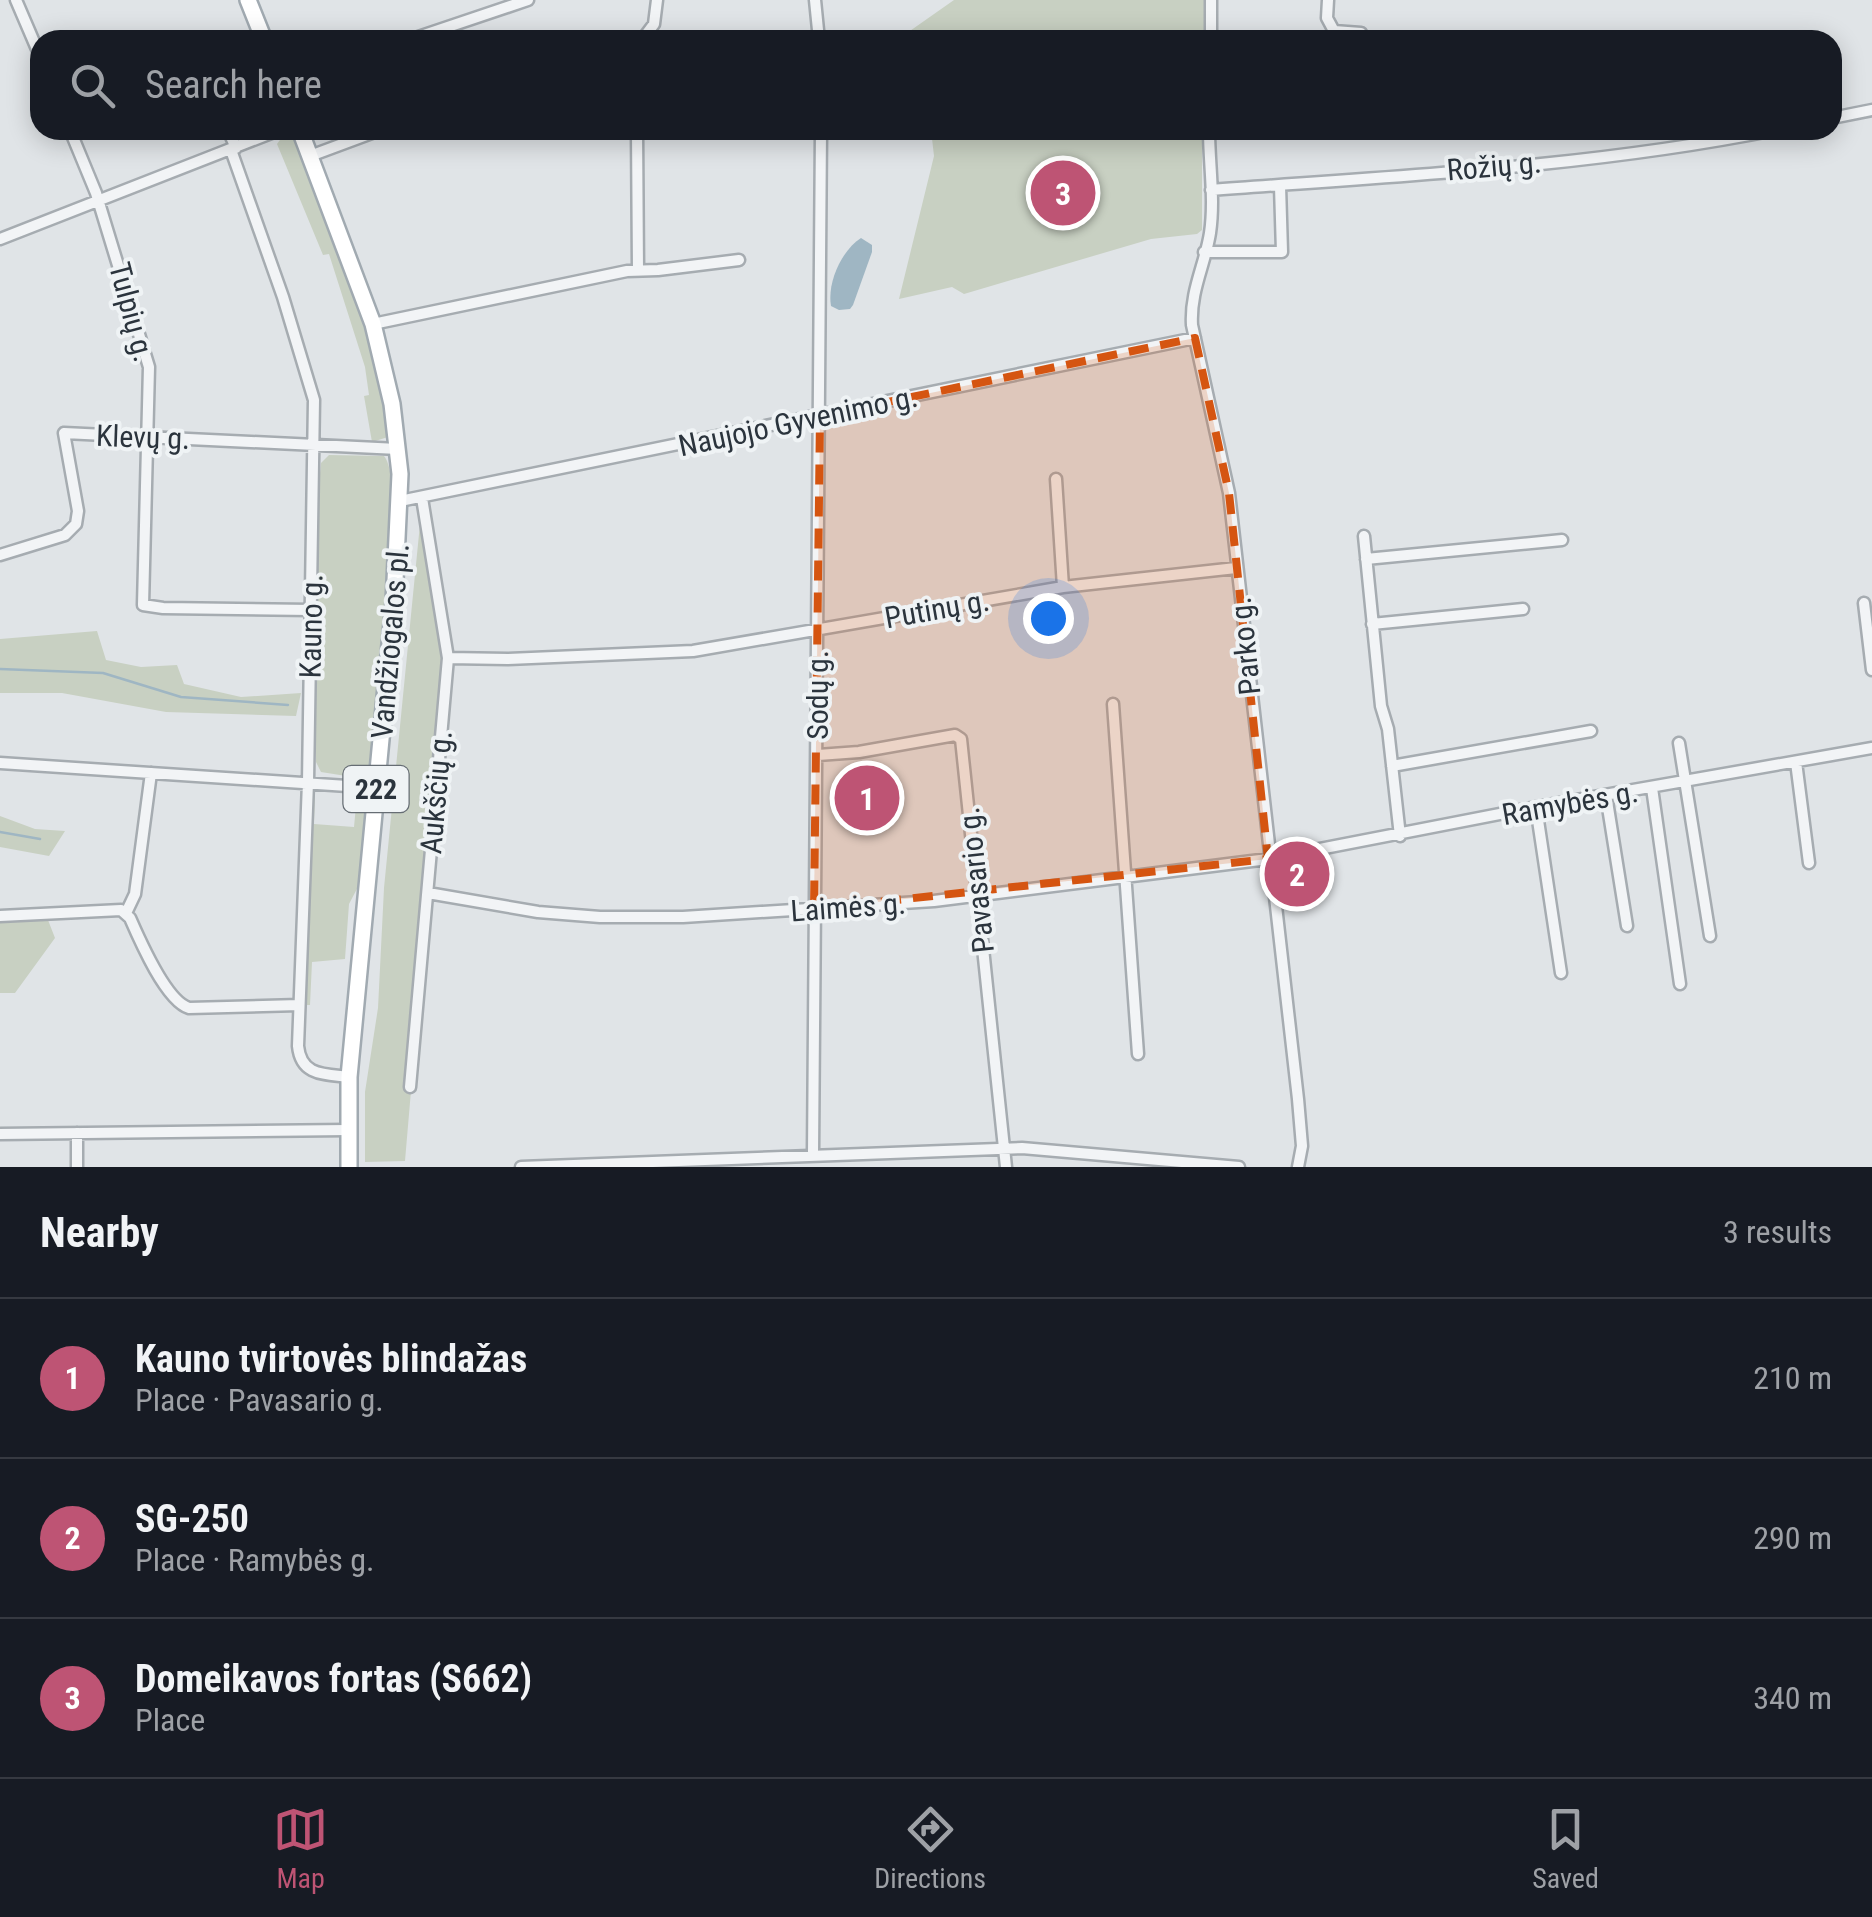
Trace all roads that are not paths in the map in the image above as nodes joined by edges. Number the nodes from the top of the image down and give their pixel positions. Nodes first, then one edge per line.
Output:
1 (16, 0) edge
2 (248, 0) edge
3 (528, 0) edge
4 (657, 0) edge
5 (815, 0) edge
6 (1212, 0) edge
7 (1328, 0) edge
8 (260, 30) edge
9 (439, 30) edge
10 (650, 30) edge
11 (818, 30) edge
12 (1211, 30) edge
13 (1333, 30) edge
14 (30, 33) edge
15 (1872, 110) edge
16 (1842, 116) edge
17 (74, 140) edge
18 (231, 140) edge
19 (255, 140) edge
20 (304, 140) edge
21 (353, 140) edge
22 (638, 140) edge
23 (822, 140) edge
24 (1209, 140) edge
25 (1719, 140) edge
26 (234, 149) junction
27 (310, 156) junction
28 (1280, 186) junction
29 (1211, 190) junction
30 (99, 202) junction
31 (0, 239) edge
32 (1204, 252) junction
33 (738, 260) dead end
34 (638, 270) junction
35 (374, 324) junction
36 (1194, 338) junction
37 (820, 416) junction
38 (148, 436) junction
39 (315, 446) junction
40 (398, 449) junction
41 (1056, 480) dead end
42 (422, 498) junction
43 (400, 501) junction
44 (1364, 536) dead end
45 (1562, 540) dead end
46 (0, 554) edge
47 (1366, 559) junction
48 (1236, 568) junction
49 (1063, 587) junction
50 (1864, 603) dead end
51 (311, 610) junction
52 (1523, 610) dead end
53 (1372, 624) junction
54 (817, 629) junction
55 (448, 658) junction
56 (1872, 670) edge
57 (1113, 704) dead end
58 (1591, 731) dead end
59 (1679, 743) dead end
60 (1872, 748) edge
61 (818, 755) junction
62 (1796, 762) junction
63 (0, 763) edge
64 (1392, 766) junction
65 (151, 773) junction
66 (308, 782) junction
67 (1684, 782) junction
68 (376, 788) junction
69 (1652, 788) junction
70 (1606, 795) junction
71 (1536, 807) junction
72 (1400, 836) junction
73 (1268, 860) junction
74 (1810, 863) dead end
75 (1126, 877) junction
76 (428, 893) junction
77 (977, 894) junction
78 (814, 909) junction
79 (126, 912) junction
80 (0, 916) edge
81 (1626, 926) dead end
82 (1710, 936) dead end
83 (1561, 973) dead end
84 (1680, 984) dead end
85 (299, 1005) junction
86 (1138, 1054) dead end
87 (349, 1077) junction
88 (410, 1087) dead end
89 (348, 1130) junction
90 (77, 1133) junction
91 (0, 1134) edge
92 (1005, 1148) junction
93 (813, 1154) junction
94 (770, 1161) edge
95 (77, 1167) edge
96 (349, 1167) edge
97 (521, 1167) edge
98 (1006, 1167) edge
99 (1239, 1167) edge
100 (1298, 1167) edge

1 - 14 street
2 - 8 main road
3 - 9 street
4 - 10 street
5 - 11 street
6 - 12 street
7 - 13 street
15 - 16 street
17 - 30 street, Tulpių g.
18 - 26 street, Kauno g.
19 - 26 street
20 - 27 main road, Vandžiogalos pl. / 222
21 - 27 street
22 - 34 street
23 - 37 street, Sodų g.
24 - 29 street, Parko g.
25 - 28 street, Rožių g.
26 - 30 street
26 - 39 street, Kauno g.
27 - 35 main road, Vandžiogalos pl. / 222
28 - 29 street, Rožių g.
28 - 32 street
29 - 32 street, Parko g.
30 - 31 street
30 - 38 street, Tulpių g.
32 - 36 street, Parko g.
33 - 34 street
34 - 35 street
35 - 40 main road, Vandžiogalos pl. / 222
36 - 37 street, Naujojo Gyvenimo g.
36 - 48 street, Parko g.
37 - 42 street, Naujojo Gyvenimo g.
37 - 54 street, Sodų g.
38 - 39 street, Klevų g.
38 - 46 street, Klevų g.
38 - 51 street, Tulpių g.
39 - 40 street, Klevų g.
39 - 51 street, Kauno g.
40 - 43 main road, Vandžiogalos pl. / 222
41 - 49 street
42 - 43 street, Naujojo Gyvenimo g.
42 - 55 street, Aukščių g.
43 - 68 main road, Vandžiogalos pl. / 222
44 - 47 street
45 - 47 street
47 - 53 street
48 - 49 street, Putinų g.
48 - 73 street, Parko g.
49 - 54 street, Putinų g.
50 - 56 street
51 - 66 street, Kauno g.
52 - 53 street
53 - 64 street
54 - 55 street, Putinų g.
54 - 61 street, Sodų g.
55 - 76 street, Aukščių g.
57 - 75 street
58 - 64 street
59 - 67 street
60 - 62 street, Ramybės g.
61 - 77 street, Pavasario g.
61 - 78 street, Sodų g.
62 - 67 street, Ramybės g.
62 - 74 street
63 - 65 street
64 - 72 street
65 - 66 street
65 - 79 street
66 - 68 street
66 - 85 street, Kauno g.
67 - 69 street, Ramybės g.
67 - 82 street
68 - 87 main road, Vandžiogalos pl. / 222
69 - 70 street, Ramybės g.
69 - 84 street
70 - 71 street, Ramybės g.
70 - 81 street
71 - 72 street, Ramybės g.
71 - 83 street
72 - 73 street, Ramybės g.
73 - 75 street, Laimės g.
73 - 100 street, Parko g.
75 - 77 street, Laimės g.
75 - 86 street
76 - 78 street, Laimės g.
76 - 88 street, Aukščių g.
77 - 78 street, Laimės g.
77 - 92 street, Pavasario g.
78 - 93 street, Sodų g.
79 - 80 street
79 - 85 street
85 - 87 street, Kauno g.
87 - 89 main road, Vandžiogalos pl. / 222
89 - 90 street
89 - 96 main road, Vandžiogalos pl. / 222
90 - 91 street
90 - 95 street
92 - 93 street
92 - 98 street, Pavasario g.
92 - 99 street
93 - 94 street
94 - 97 street

